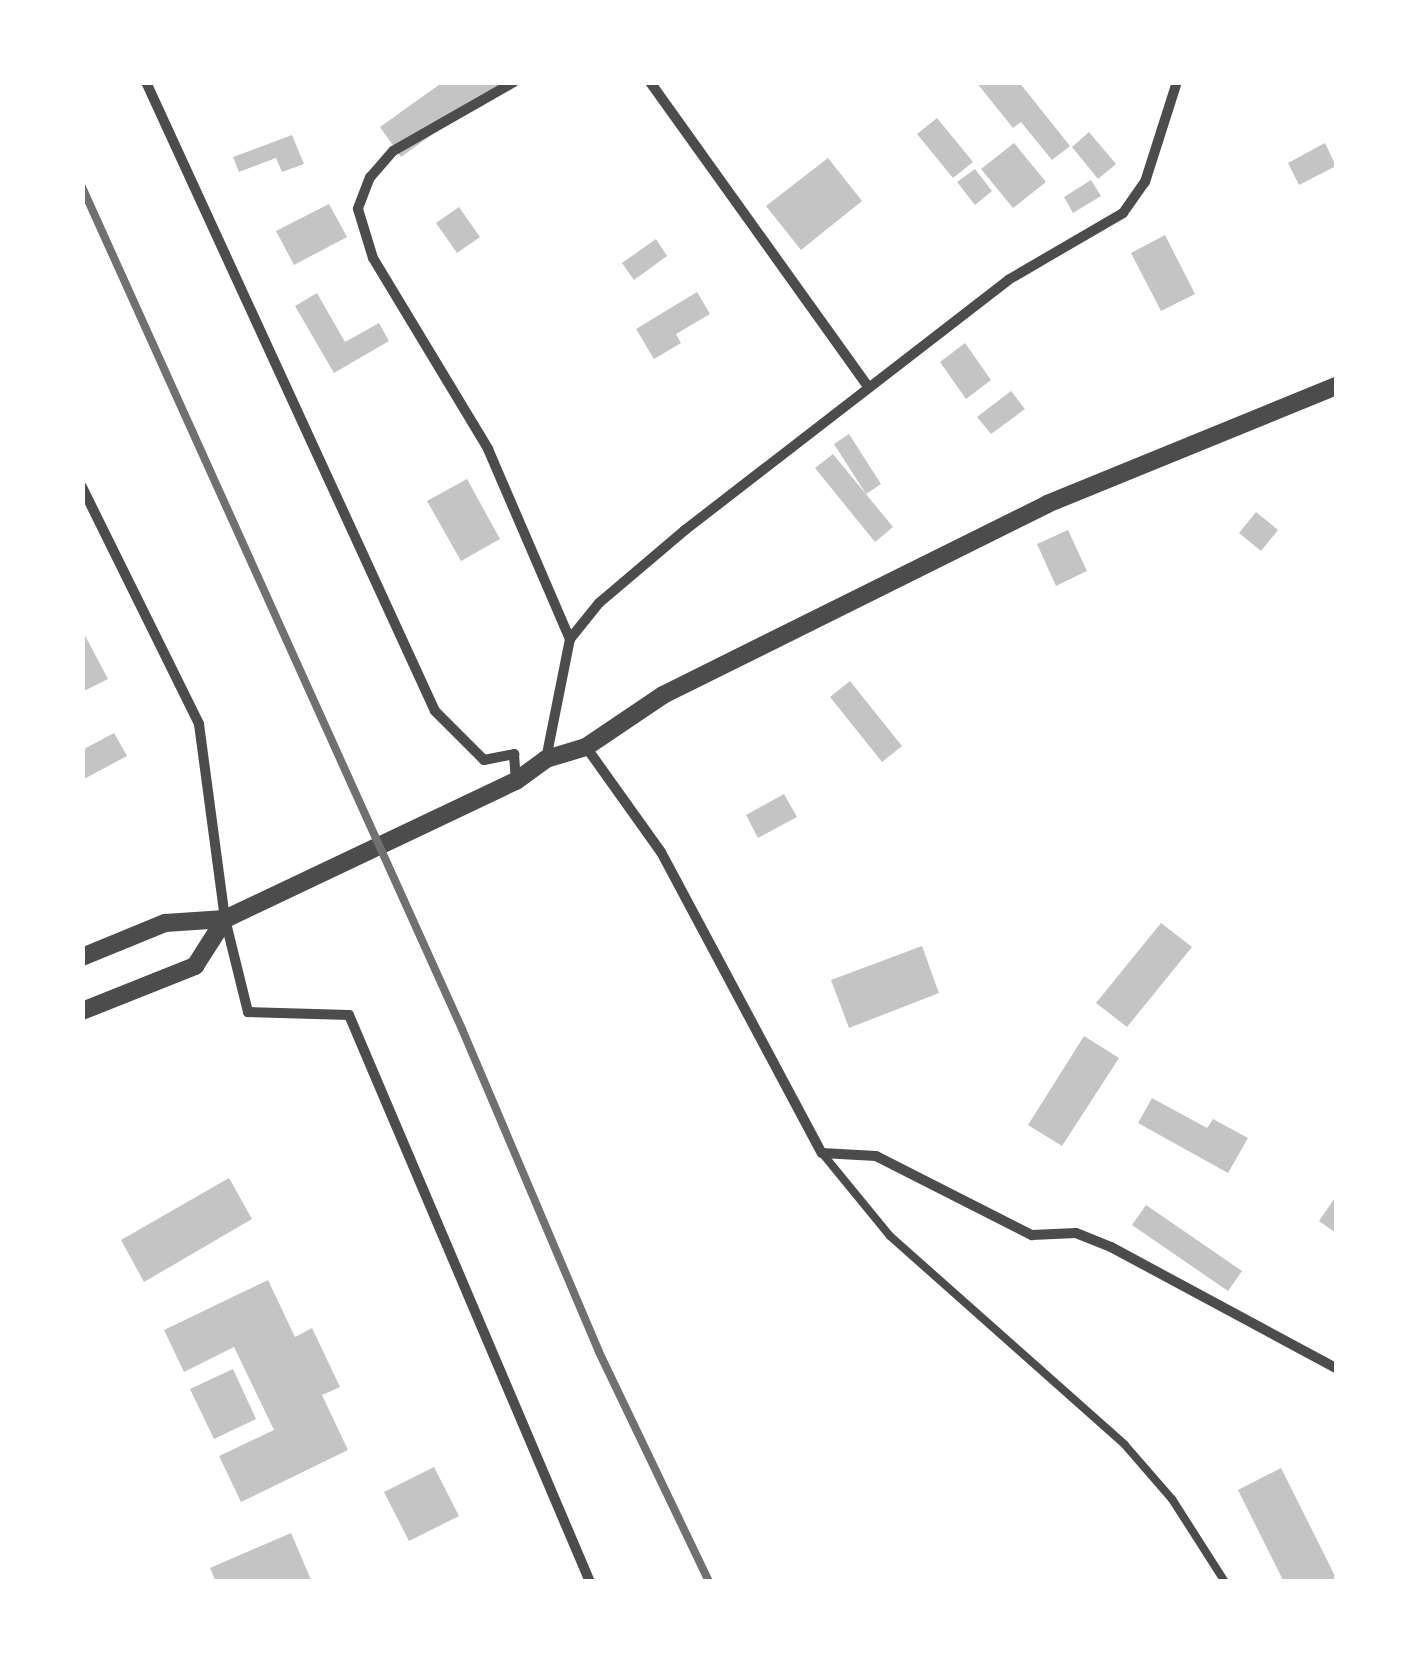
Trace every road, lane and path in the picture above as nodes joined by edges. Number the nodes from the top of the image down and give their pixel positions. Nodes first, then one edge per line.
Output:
1 (146, 82) edge
2 (514, 82) edge
3 (650, 82) edge
4 (1178, 82) edge
5 (1336, 386) edge
6 (868, 388) junction
7 (82, 487) edge
8 (570, 640) junction
9 (586, 747) junction
10 (546, 759) junction
11 (516, 781) junction
12 (225, 919) junction
13 (82, 957) edge
14 (82, 1010) edge
15 (822, 1153) junction
16 (1336, 1368) edge
17 (590, 1582) edge
18 (1225, 1582) edge

1 - 11 street
2 - 8 street
3 - 6 street
4 - 6 street
5 - 9 street
6 - 8 street
7 - 12 street
8 - 10 street
9 - 10 street
9 - 15 street
10 - 11 street
11 - 12 street
12 - 13 street
12 - 14 street
12 - 17 street
15 - 16 street
15 - 18 lane

